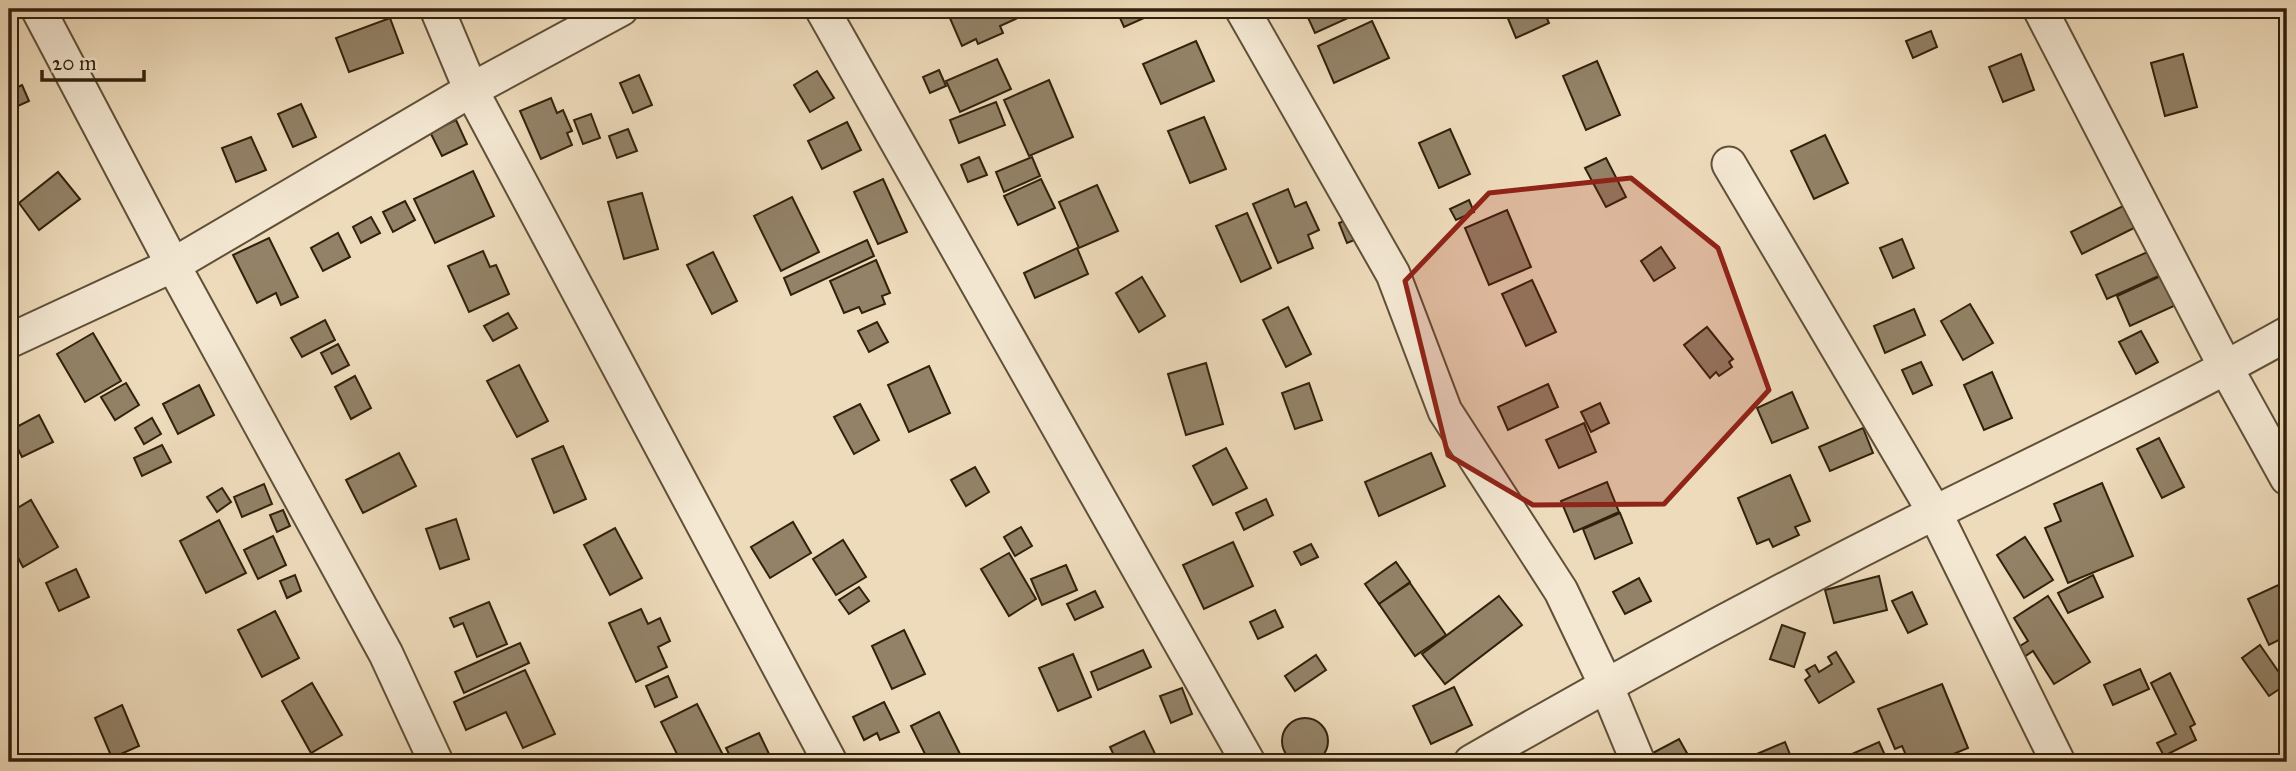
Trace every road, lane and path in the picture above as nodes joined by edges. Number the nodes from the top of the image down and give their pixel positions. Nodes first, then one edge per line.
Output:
1 (38, 9) edge
2 (437, 9) edge
3 (621, 9) edge
4 (822, 9) edge
5 (1242, 9) edge
6 (2040, 9) edge
7 (471, 90) junction
8 (1729, 164) dead end
9 (173, 265) junction
10 (2287, 334) edge
11 (9, 341) edge
12 (2226, 368) junction
13 (2287, 478) edge
14 (1935, 513) junction
15 (1606, 685) junction
16 (436, 762) edge
17 (830, 762) edge
18 (1248, 762) edge
19 (1471, 762) edge
20 (1638, 762) edge
21 (2058, 762) edge

1 - 9 street
2 - 7 street
3 - 7 street
4 - 18 street
5 - 15 street
6 - 12 street
7 - 9 street
7 - 17 street
8 - 14 street
9 - 11 street
9 - 16 street
10 - 12 street
12 - 13 street
12 - 14 street
14 - 15 street
14 - 21 street
15 - 19 street
15 - 20 street

